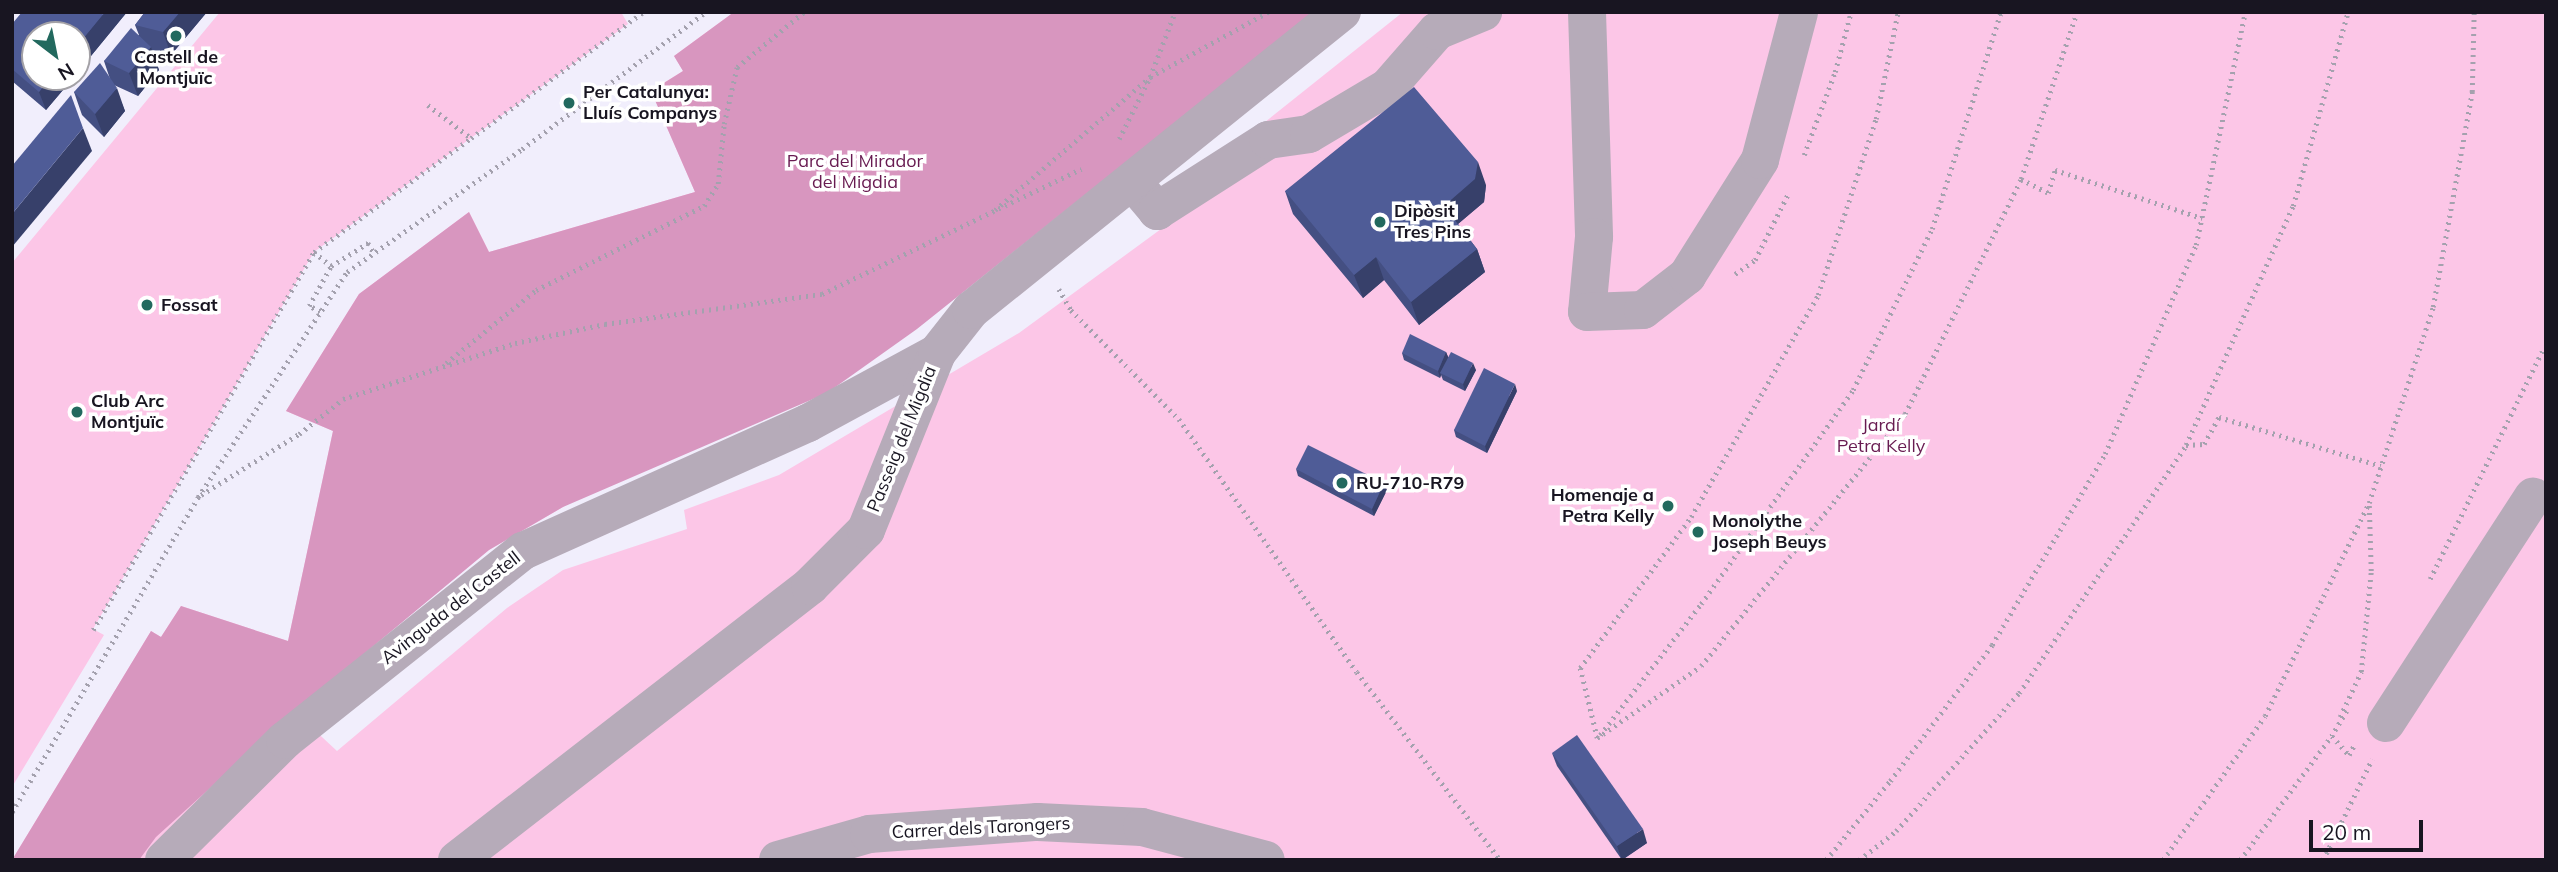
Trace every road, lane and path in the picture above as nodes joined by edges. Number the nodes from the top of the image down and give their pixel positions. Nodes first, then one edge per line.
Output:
1 (643, 12) edge
2 (706, 12) edge
3 (804, 12) edge
4 (1175, 12) edge
5 (1268, 12) edge
6 (1342, 12) edge
7 (1483, 12) edge
8 (1587, 12) edge
9 (1799, 12) edge
10 (1898, 12) edge
11 (2001, 12) edge
12 (2077, 12) edge
13 (2245, 12) edge
14 (2348, 12) edge
15 (2474, 12) edge
16 (1150, 77) junction
17 (428, 105) dead end
18 (471, 138) junction
19 (1087, 166) dead end
20 (2021, 179) junction
21 (1133, 182) junction
22 (990, 214) junction
23 (2202, 218) junction
24 (314, 252) junction
25 (374, 253) junction
26 (331, 266) junction
27 (1055, 281) dead end
28 (320, 312) junction
29 (937, 353) junction
30 (442, 366) junction
31 (2186, 444) junction
32 (2381, 466) junction
33 (198, 497) junction
34 (2533, 497) dead end
35 (2369, 503) junction
36 (93, 630) dead end
37 (2386, 723) dead end
38 (1597, 738) junction
39 (12, 812) edge
40 (164, 860) edge
41 (457, 860) edge
42 (779, 860) edge
43 (1266, 860) edge
44 (1500, 860) edge
45 (1826, 860) edge
46 (1859, 860) edge
47 (2163, 860) edge
48 (2241, 860) edge

1 - 18 path
2 - 25 path
3 - 30 path
4 - 16 path
5 - 16 path
6 - 21 street, Passeig del Migdia
7 - 21 street
8 - 9 street
10 - 38 path
11 - 38 path
12 - 20 path
13 - 23 path
14 - 31 path
15 - 32 path
16 - 21 path
16 - 22 path
17 - 18 path
18 - 24 path
19 - 22 path
20 - 23 path
20 - 38 path
21 - 29 street, Passeig del Migdia
22 - 30 path
23 - 45 path
24 - 26 path
24 - 36 path
25 - 26 path
25 - 28 path
26 - 28 path
27 - 44 path
28 - 33 path
29 - 40 street, Avinguda del Castell
29 - 41 street, Passeig del Migdia
30 - 33 path
31 - 32 path
31 - 46 path
32 - 35 path
33 - 39 path
34 - 37 street
35 - 47 path
35 - 48 path
42 - 43 street, Carrer dels Tarongers

